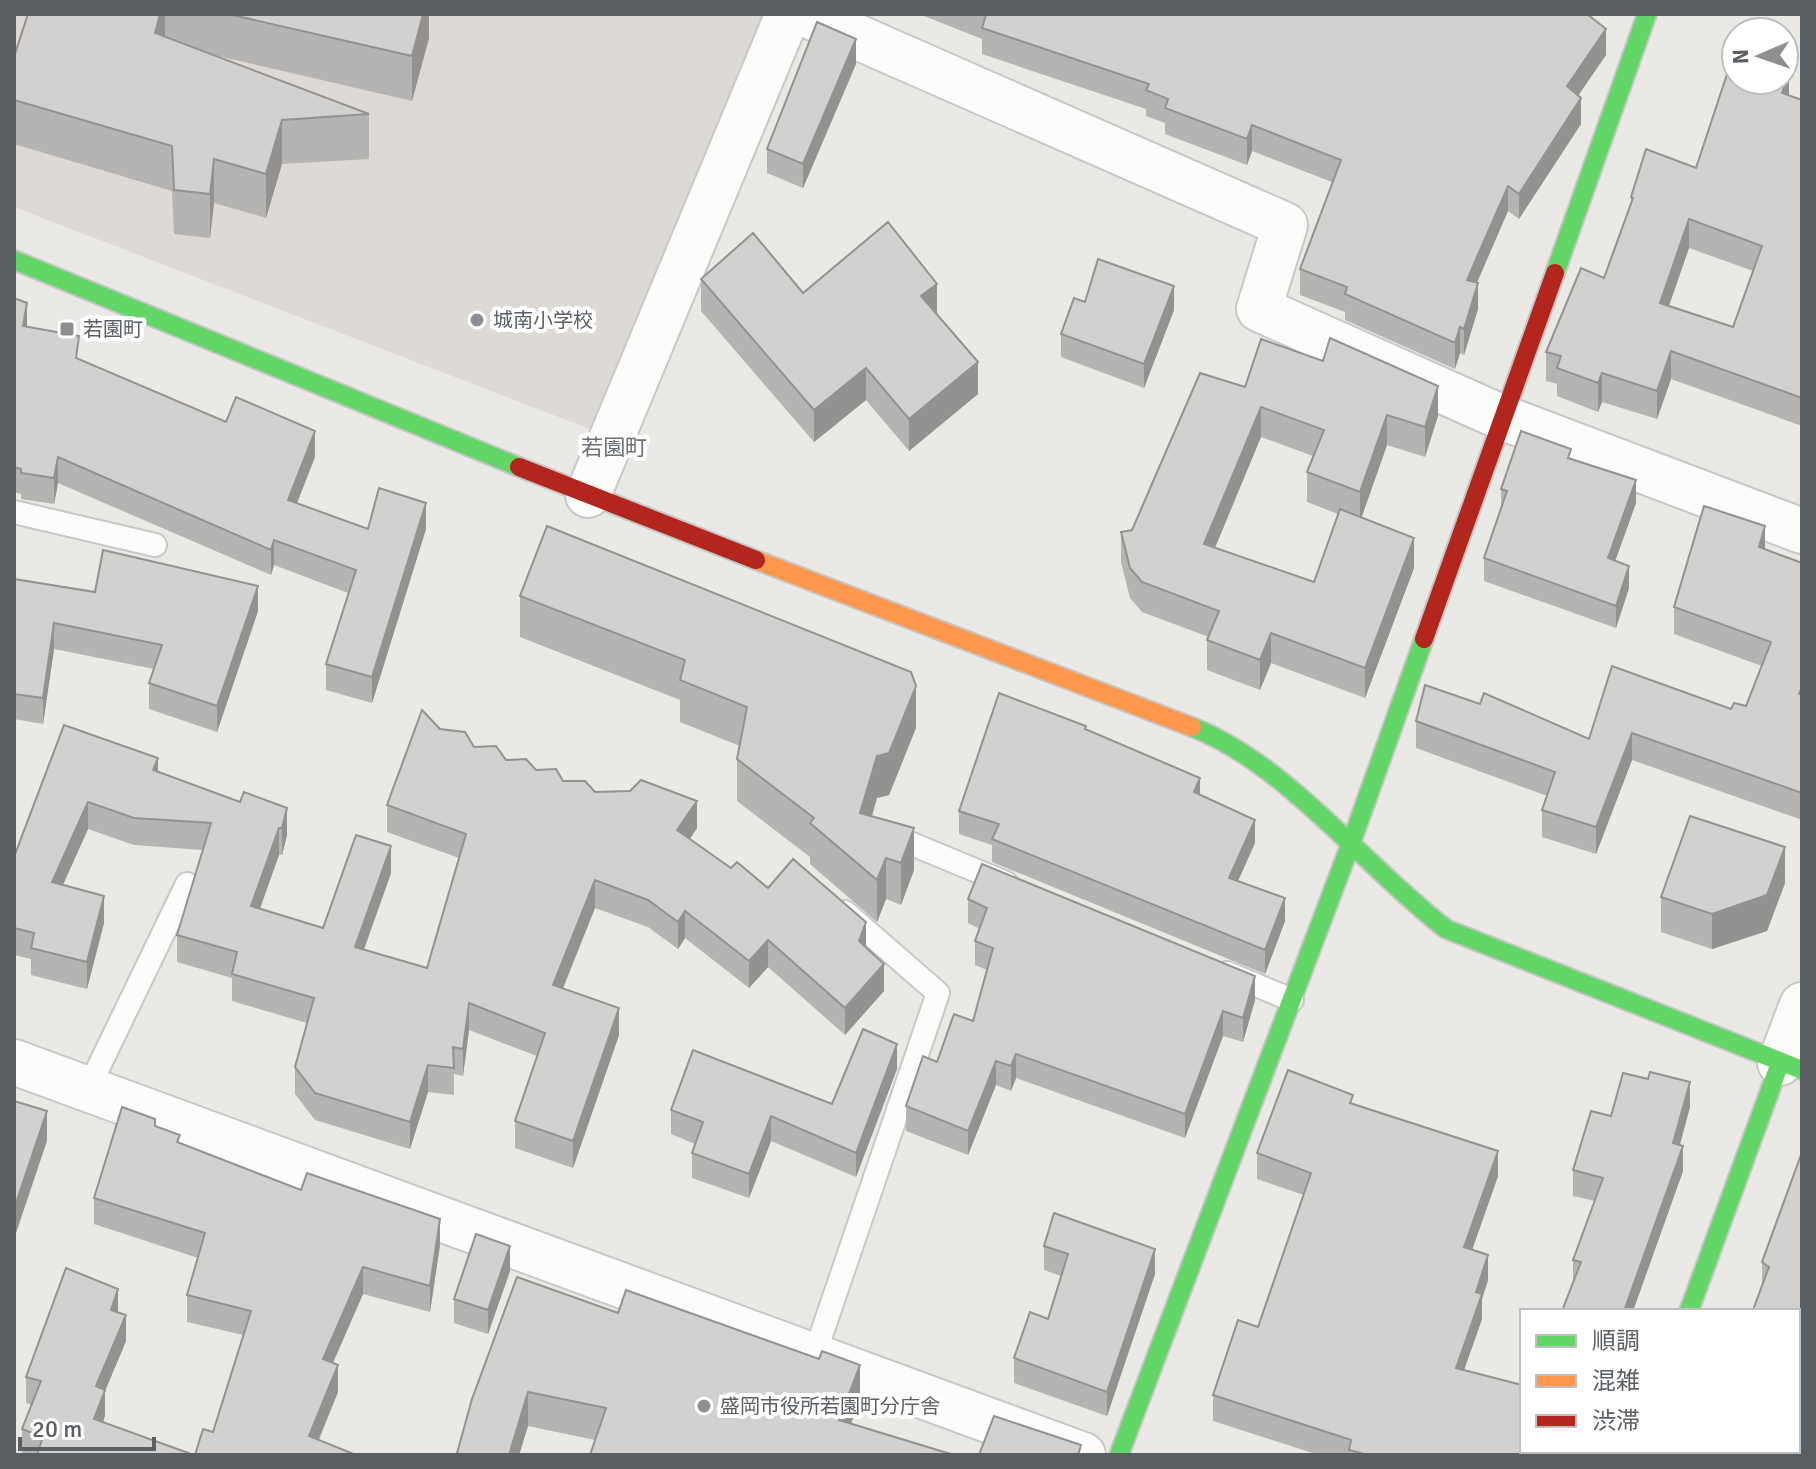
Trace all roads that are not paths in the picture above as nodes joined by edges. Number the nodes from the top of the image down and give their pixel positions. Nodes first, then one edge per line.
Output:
1 (788, 14) edge
2 (805, 14) edge
3 (1647, 14) edge
4 (14, 260) edge
5 (1501, 417) junction
6 (588, 495) junction
7 (14, 512) edge
8 (1802, 531) edge
9 (155, 545) dead end
10 (907, 842) edge
11 (1350, 846) junction
12 (187, 884) dead end
13 (1026, 891) edge
14 (832, 901) edge
15 (1203, 963) edge
16 (1292, 1000) junction
17 (1802, 1005) edge
18 (14, 1062) edge
19 (1791, 1066) edge
20 (88, 1089) junction
21 (1690, 1309) edge
22 (814, 1356) junction
23 (1083, 1455) edge
24 (1119, 1455) edge

1 - 6 street
2 - 5 street
3 - 5 street
4 - 6 street
5 - 8 street
5 - 11 street
6 - 11 street
7 - 9 lane
10 - 13 lane
11 - 16 street
11 - 19 street
12 - 20 lane
14 - 22 lane
15 - 16 lane
16 - 24 street
17 - 19 street
18 - 20 street
19 - 21 street
20 - 22 street
22 - 23 street

